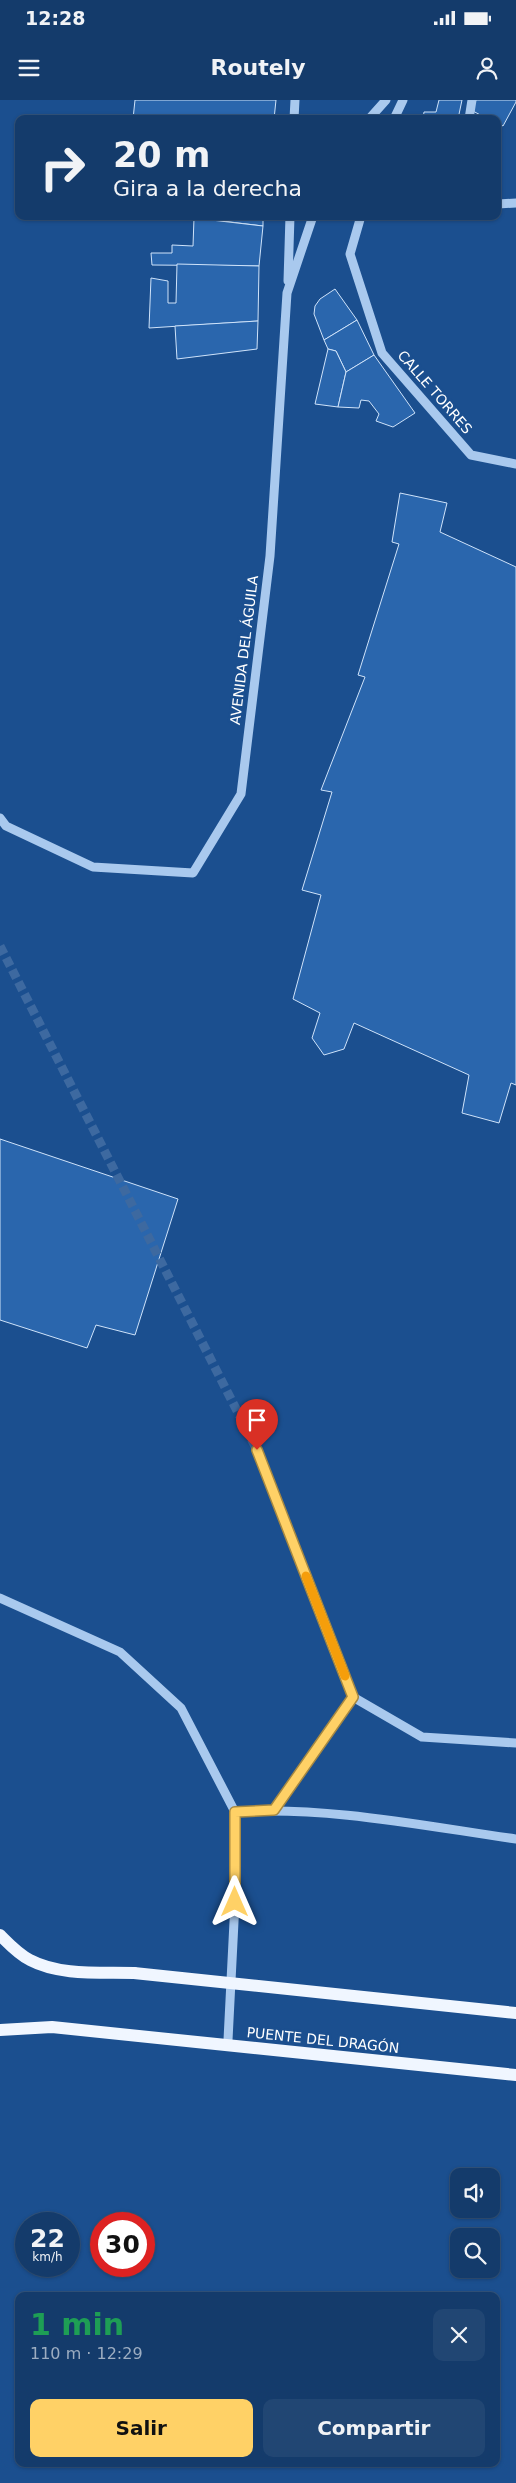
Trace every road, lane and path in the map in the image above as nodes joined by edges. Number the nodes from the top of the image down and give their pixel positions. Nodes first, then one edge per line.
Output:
1 (295, 100) edge
2 (386, 100) edge
3 (403, 100) edge
4 (472, 100) edge
5 (294, 115) edge
6 (373, 115) edge
7 (396, 115) edge
8 (470, 115) edge
9 (516, 203) edge
10 (501, 204) edge
11 (290, 220) edge
12 (312, 220) edge
13 (360, 220) edge
14 (287, 293) junction
15 (516, 464) edge
16 (0, 818) edge
17 (257, 1450) tunnel mouth
18 (0, 1598) edge
19 (353, 1697) junction
20 (516, 1743) edge
21 (274, 1810) junction
22 (235, 1812) junction
23 (516, 1839) edge
24 (0, 1935) edge
25 (516, 2013) edge
26 (0, 2030) edge
27 (228, 2040) dead end
28 (516, 2075) edge

1 - 5 street
2 - 6 street
3 - 7 street
4 - 8 street
9 - 10 street
11 - 14 street
12 - 14 street, AVENIDA DEL ÁGUILA
13 - 15 street, CALLE TORRES
14 - 16 street, AVENIDA DEL ÁGUILA
17 - 19 street
18 - 22 street
19 - 20 street
19 - 21 street
21 - 22 street
21 - 23 street
22 - 27 street
24 - 25 main road, bridge
26 - 28 main road, PUENTE DEL DRAGÓN

